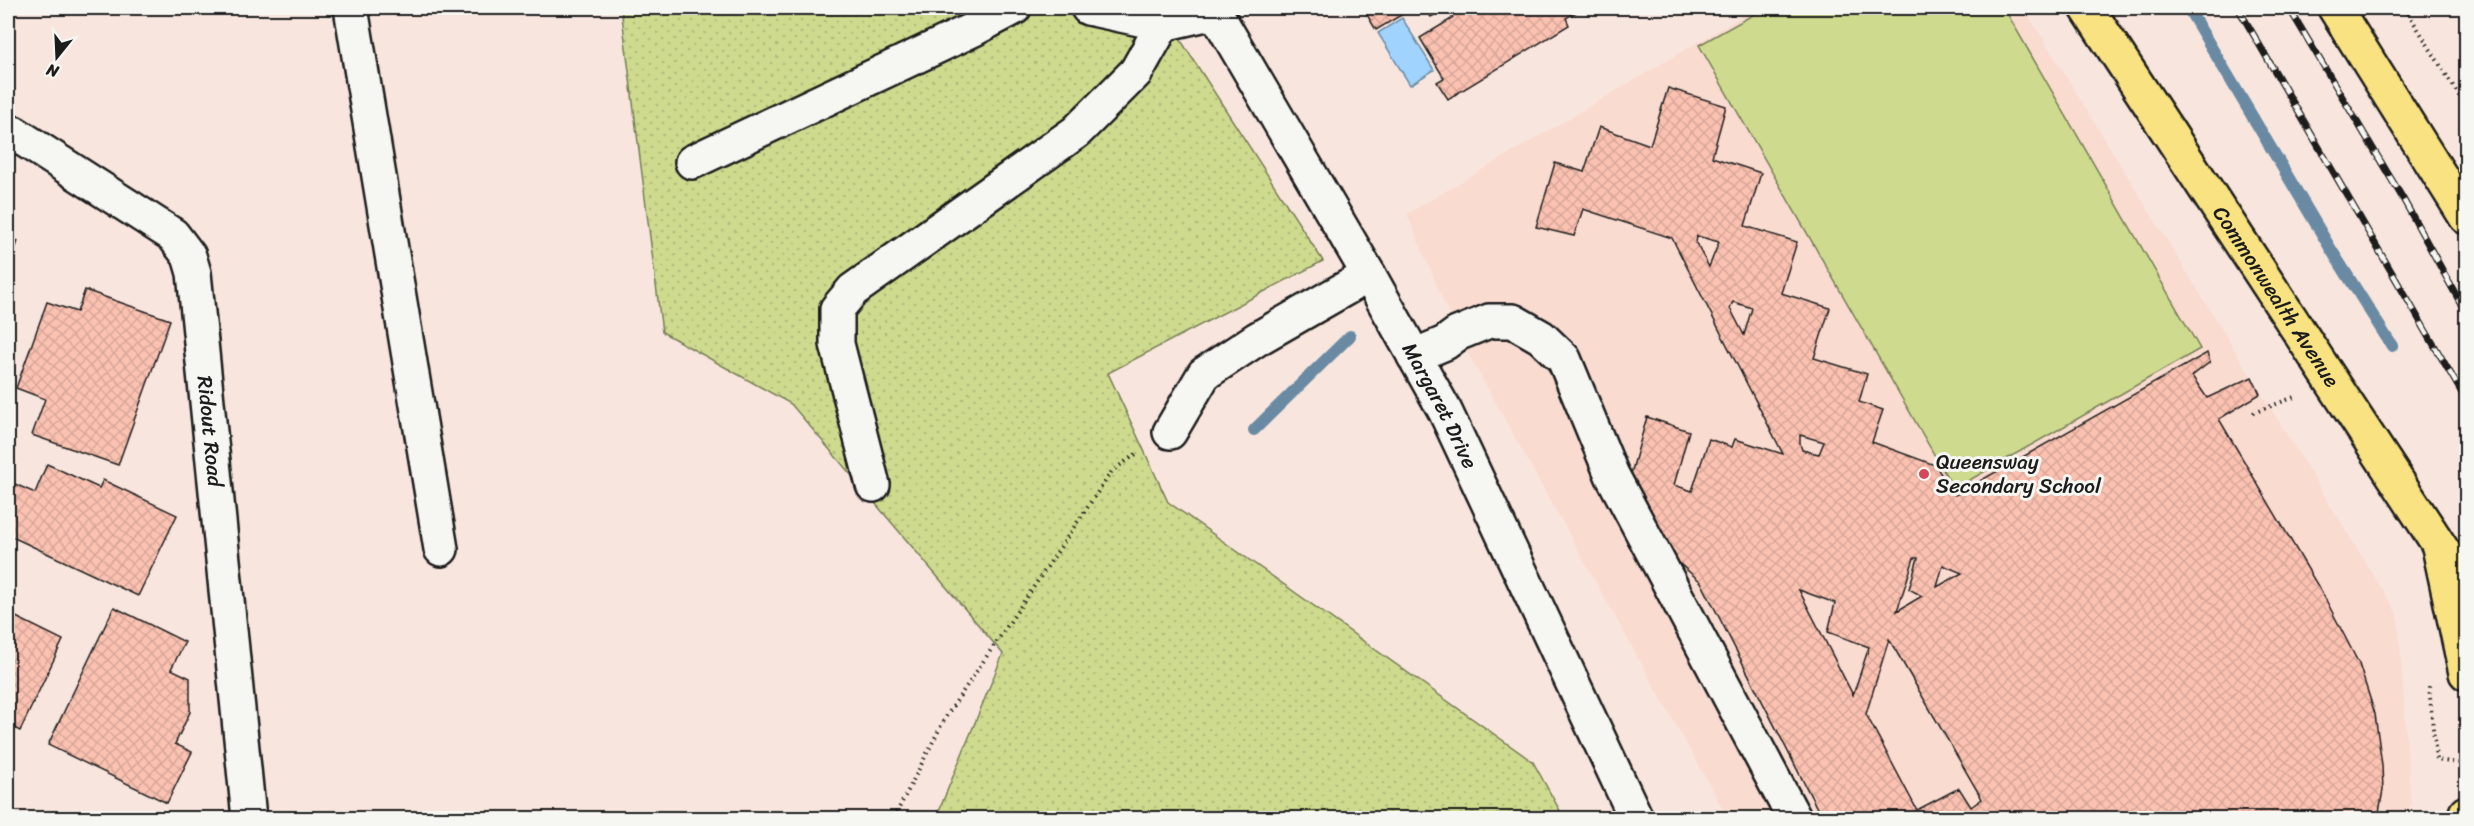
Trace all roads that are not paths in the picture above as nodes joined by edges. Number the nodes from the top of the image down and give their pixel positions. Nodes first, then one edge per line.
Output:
1 (351, 8) edge
2 (1014, 8) edge
3 (1088, 8) edge
4 (2087, 8) edge
5 (2335, 8) edge
6 (1214, 10) edge
7 (1163, 24) junction
8 (14, 133) dead end
9 (692, 162) dead end
10 (2466, 216) edge
11 (1369, 275) junction
12 (1414, 356) junction
13 (1170, 432) road end
14 (873, 485) dead end
15 (2439, 547) junction
16 (441, 549) dead end
17 (2466, 586) edge
18 (2466, 674) edge
19 (2466, 813) edge
20 (249, 819) edge
21 (1636, 819) edge
22 (1794, 819) edge
23 (2466, 819) edge

1 - 16 street
2 - 9 street
3 - 7 street
4 - 15 main road, Commonwealth Avenue
5 - 10 main road
6 - 7 street
6 - 11 street, Margaret Drive
7 - 14 street
8 - 20 street, Ridout Road
11 - 12 street, Margaret Drive
11 - 13 street
12 - 21 street, Margaret Drive
12 - 22 street
15 - 17 main road, Commonwealth Avenue
15 - 18 main road
19 - 23 main road

